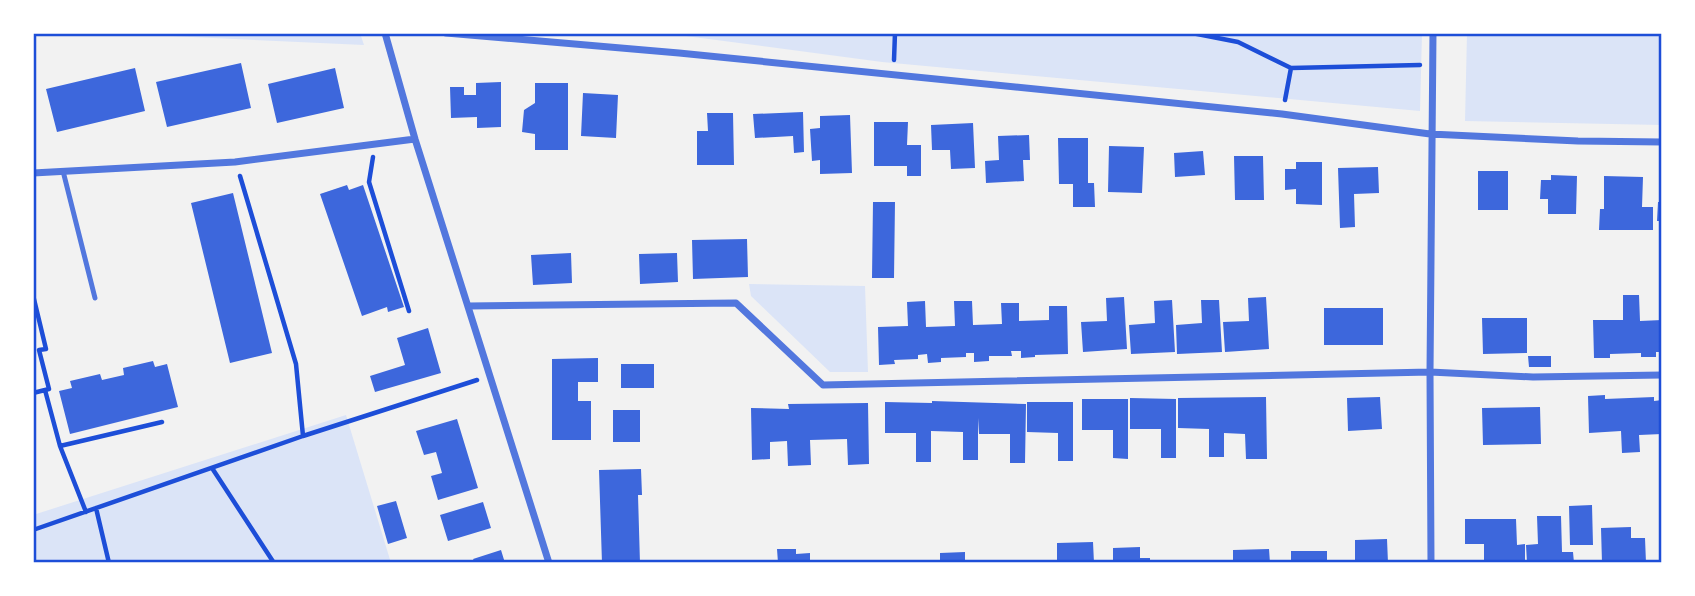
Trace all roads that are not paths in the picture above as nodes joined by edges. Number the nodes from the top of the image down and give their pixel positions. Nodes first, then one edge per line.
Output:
1 (385, 33) edge
2 (446, 33) edge
3 (1433, 33) edge
4 (1430, 134) junction
5 (415, 139) junction
6 (1662, 142) edge
7 (63, 171) junction
8 (33, 173) edge
9 (95, 298) dead end
10 (468, 306) junction
11 (1430, 372) junction
12 (1662, 375) edge
13 (549, 563) edge
14 (1432, 563) edge

1 - 5 street
2 - 4 street
3 - 4 street
4 - 6 street
4 - 11 street
5 - 7 street
5 - 10 street
7 - 8 street
7 - 9 lane
10 - 11 street
10 - 13 street
11 - 12 street
11 - 14 street

